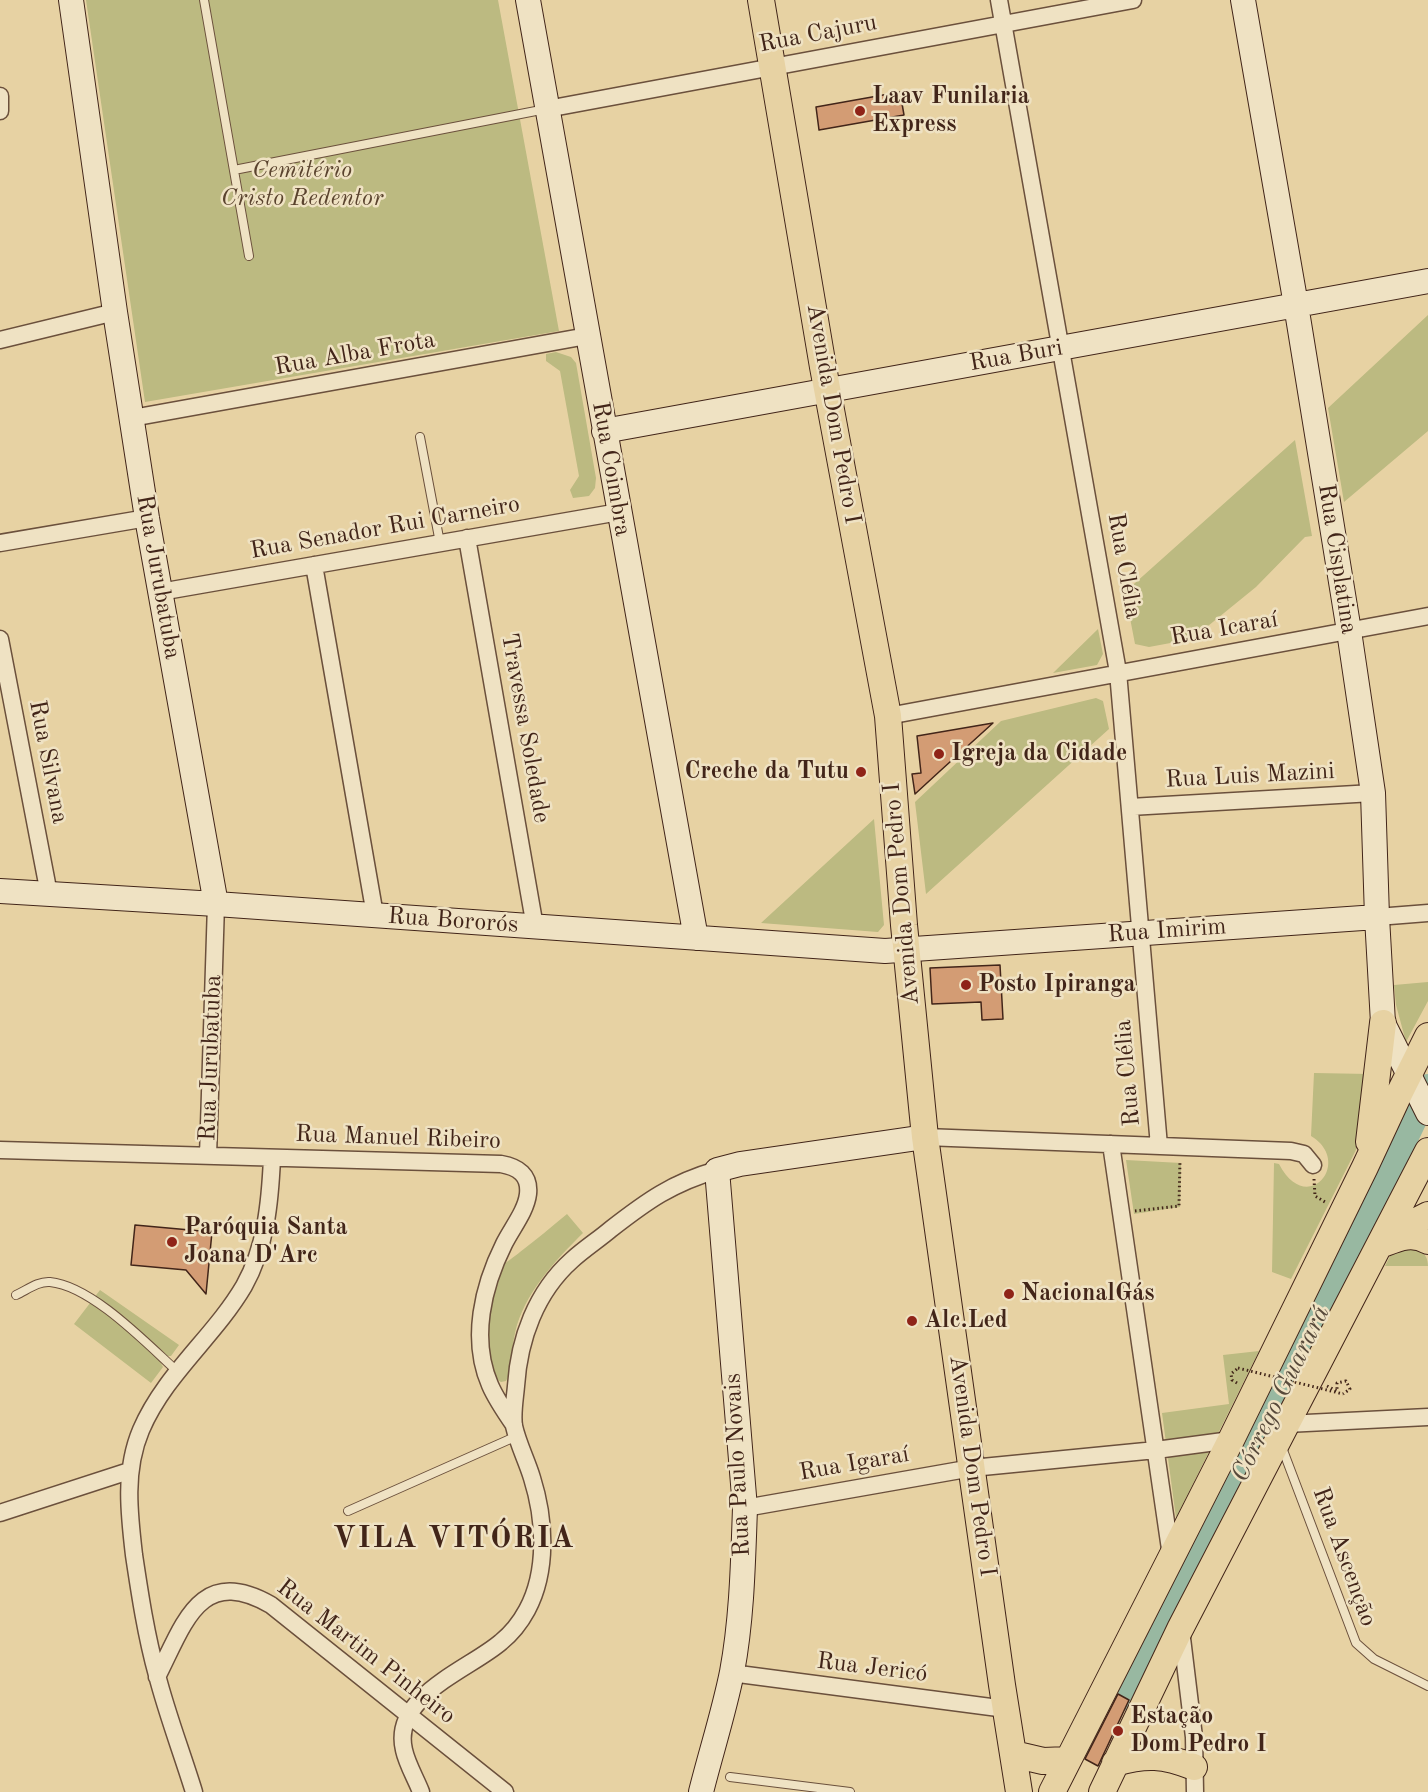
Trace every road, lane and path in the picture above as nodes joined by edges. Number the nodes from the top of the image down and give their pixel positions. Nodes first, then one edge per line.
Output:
1 (71, 0) edge
2 (204, 0) edge
3 (528, 0) edge
4 (761, 0) edge
5 (999, 0) edge
6 (1134, 0) edge
7 (1243, 0) edge
8 (1003, 24) junction
9 (774, 67) junction
10 (0, 96) edge
11 (547, 109) junction
12 (0, 111) edge
13 (234, 170) junction
14 (249, 256) dead end
15 (1428, 281) edge
16 (1296, 305) junction
17 (115, 312) junction
18 (587, 336) junction
19 (0, 340) edge
20 (1062, 347) junction
21 (827, 390) junction
22 (132, 418) junction
23 (604, 431) junction
24 (420, 437) dead end
25 (619, 512) junction
26 (147, 518) junction
27 (467, 538) junction
28 (0, 543) edge
29 (440, 543) junction
30 (314, 565) junction
31 (160, 592) junction
32 (1428, 616) edge
33 (1349, 631) junction
34 (0, 639) edge
35 (1118, 672) junction
36 (888, 716) junction
37 (1373, 793) junction
38 (1130, 807) junction
39 (0, 891) edge
40 (49, 894) junction
41 (216, 904) junction
42 (1428, 913) edge
43 (375, 915) junction
44 (1377, 917) junction
45 (535, 927) junction
46 (1141, 933) junction
47 (696, 938) junction
48 (906, 949) junction
49 (1383, 1023) junction
50 (1428, 1036) edge
51 (1418, 1094) edge
52 (925, 1137) junction
53 (1111, 1144) junction
54 (1159, 1146) junction
55 (1180, 1147) junction
56 (0, 1150) edge
57 (1428, 1151) edge
58 (208, 1156) junction
59 (272, 1158) junction
60 (1313, 1165) joint
61 (1365, 1167) junction
62 (717, 1170) junction
63 (1344, 1211) junction
64 (1121, 1213) junction
65 (1428, 1215) edge
66 (1428, 1241) edge
67 (1381, 1242) junction
68 (16, 1295) dead end
69 (178, 1372) junction
70 (1243, 1380) dead end
71 (1337, 1391) dead end
72 (1428, 1417) edge
73 (516, 1430) junction
74 (1283, 1432) junction
75 (1231, 1440) junction
76 (1156, 1450) junction
77 (972, 1467) junction
78 (129, 1471) junction
79 (745, 1508) junction
80 (348, 1511) dead end
81 (0, 1513) edge
82 (1172, 1558) junction
83 (1180, 1629) junction
84 (731, 1673) junction
85 (157, 1677) junction
86 (1428, 1686) edge
87 (1006, 1709) junction
88 (409, 1716) junction
89 (1013, 1754) junction
90 (1068, 1760) junction
91 (1115, 1763) junction
92 (730, 1776) dead end
93 (1195, 1780) edge
94 (824, 1790) edge
95 (194, 1792) edge
96 (422, 1792) edge
97 (505, 1792) edge
98 (701, 1792) edge
99 (850, 1792) edge
100 (1019, 1792) edge
101 (1052, 1792) edge
102 (1102, 1792) edge

1 - 17 street, Rua Jurubatuba
2 - 13 lane
3 - 11 street, Rua Coimbra
4 - 9 main road, Avenida Dom Pedro I
5 - 8 street, Rua Clélia
6 - 8 street, Rua Cajuru
7 - 16 street, Rua Cisplatina
8 - 9 street, Rua Cajuru
8 - 20 street, Rua Clélia
9 - 11 street, Rua Cajuru
9 - 21 main road, Avenida Dom Pedro I
10 - 12 street
11 - 13 lane
11 - 18 street, Rua Coimbra
13 - 14 lane
15 - 16 street, Rua Buri
16 - 20 street, Rua Buri
16 - 33 street, Rua Cisplatina
17 - 19 street
17 - 22 street, Rua Jurubatuba
18 - 22 street, Rua Alba Frota
18 - 23 street, Rua Coimbra
20 - 21 street, Rua Buri
20 - 35 street, Rua Clélia
21 - 23 street, Rua Buri
21 - 36 main road, Avenida Dom Pedro I
22 - 26 street, Rua Jurubatuba
23 - 25 street, Rua Coimbra
24 - 29 lane
25 - 27 street, Rua Senador Rui Carneiro
25 - 47 street, Rua Coimbra
26 - 28 street
26 - 31 street, Rua Jurubatuba
27 - 29 street, Rua Senador Rui Carneiro
27 - 45 street, Travessa Soledade
29 - 30 street, Rua Senador Rui Carneiro
30 - 31 street, Rua Senador Rui Carneiro
30 - 43 street
31 - 41 street, Rua Jurubatuba
32 - 33 street, Rua Icaraí
33 - 35 street, Rua Icaraí
33 - 37 street, Rua Cisplatina
34 - 40 street, Rua Silvana
35 - 36 street, Rua Icaraí
35 - 38 street, Rua Clélia
36 - 48 main road, Avenida Dom Pedro I
37 - 38 street, Rua Luis Mazini
37 - 44 street, Rua Cisplatina
38 - 46 street, Rua Clélia
39 - 40 street, Rua Bororós
40 - 41 street, Rua Bororós
41 - 43 street, Rua Bororós
41 - 58 street, Rua Jurubatuba
42 - 44 street, Rua Imirim
43 - 45 street, Rua Bororós
44 - 46 street, Rua Imirim
44 - 49 street, Rua Cisplatina
45 - 47 street, Rua Bororós
46 - 48 street, Rua Imirim
46 - 54 street, Rua Clélia
47 - 48 street, Rua Bororós
48 - 52 main road, Avenida Dom Pedro I
49 - 51 street, Rua Cisplatina
49 - 61 main road
50 - 51 main road
51 - 61 main road
52 - 53 street
52 - 62 street
52 - 77 main road, Avenida Dom Pedro I
53 - 54 street
53 - 64 street
54 - 55 street
55 - 60 street
55 - 64 path
56 - 58 street, Rua Manuel Ribeiro
57 - 67 main road
58 - 59 street, Rua Manuel Ribeiro
59 - 69 street
59 - 73 street, Rua Manuel Ribeiro
60 - 63 path
61 - 63 main road
62 - 73 street
62 - 79 street, Rua Paulo Novais
63 - 75 main road
64 - 76 street
65 - 67 main road
66 - 67 main road
67 - 74 main road
68 - 69 lane
69 - 78 street
70 - 71 path, bridge
72 - 74 street
73 - 80 lane
73 - 88 street
74 - 83 main road
74 - 86 lane, Rua Ascenção
75 - 76 street, Rua Igaraí
75 - 82 main road
76 - 77 street, Rua Igaraí
76 - 82 street
77 - 79 street, Rua Igaraí
77 - 87 main road, Avenida Dom Pedro I
78 - 81 street
78 - 85 street
79 - 84 street, Rua Paulo Novais
82 - 90 main road
83 - 91 main road
83 - 93 street
84 - 87 street, Rua Jericó
84 - 98 street, Rua Paulo Novais
85 - 88 street, Rua Martim Pinheiro
85 - 95 street
87 - 89 main road, Avenida Dom Pedro I
88 - 96 street
88 - 97 street, Rua Martim Pinheiro
89 - 90 main road
89 - 100 main road, Avenida Dom Pedro I
90 - 101 main road
91 - 93 main road
91 - 102 main road
92 - 94 lane
94 - 99 lane

